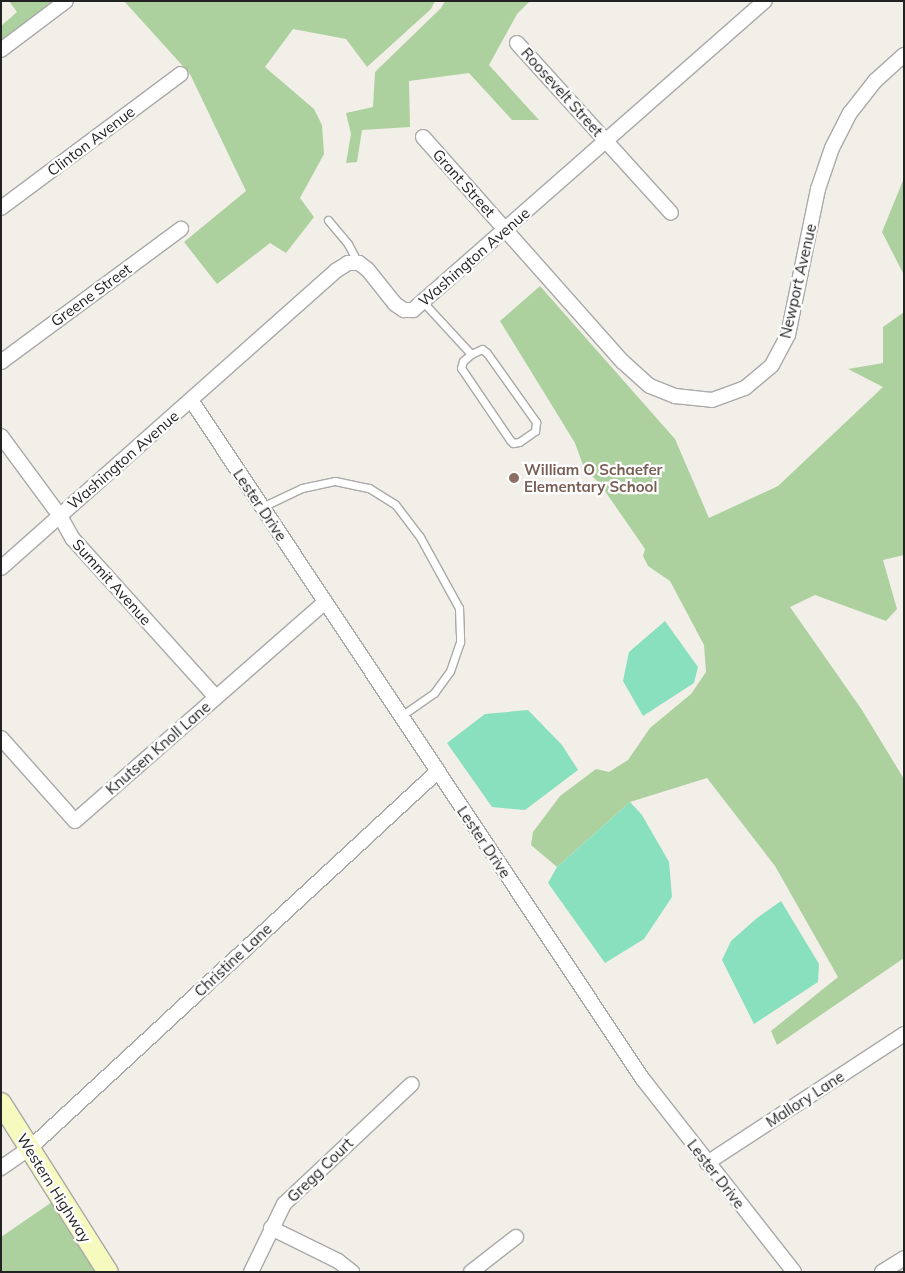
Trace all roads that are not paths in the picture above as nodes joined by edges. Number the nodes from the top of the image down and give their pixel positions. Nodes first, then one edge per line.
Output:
1 (66, 1) edge
2 (765, 1) edge
3 (517, 43) dead end
4 (1, 50) edge
5 (904, 55) edge
6 (181, 74) dead end
7 (423, 137) dead end
8 (606, 141) junction
9 (1, 208) edge
10 (672, 213) dead end
11 (328, 220) dead end
12 (181, 229) dead end
13 (505, 229) junction
14 (359, 263) junction
15 (423, 302) junction
16 (471, 354) junction
17 (1, 362) edge
18 (191, 400) junction
19 (1, 436) edge
20 (262, 508) junction
21 (60, 516) junction
22 (1, 568) edge
23 (326, 602) junction
24 (216, 697) junction
25 (401, 717) junction
26 (1, 738) edge
27 (437, 772) junction
28 (904, 1034) edge
29 (412, 1084) dead end
30 (1, 1103) edge
31 (30, 1148) junction
32 (707, 1163) junction
33 (1, 1168) edge
34 (271, 1228) junction
35 (516, 1238) dead end
36 (904, 1258) edge
37 (108, 1272) edge
38 (251, 1272) edge
39 (352, 1272) edge
40 (471, 1272) edge
41 (794, 1272) edge
42 (882, 1272) edge

1 - 4 street
2 - 8 street, Washington Avenue
3 - 8 street, Roosevelt Street
5 - 13 street, Newport Avenue
6 - 9 street, Clinton Avenue
7 - 13 street, Grant Street
8 - 10 street, Roosevelt Street
8 - 13 street, Washington Avenue
11 - 14 lane
12 - 17 street, Greene Street
13 - 15 street, Washington Avenue
14 - 15 street, Washington Avenue
14 - 18 street, Washington Avenue
15 - 16 lane
16 - 16 lane
18 - 20 street, Lester Drive
18 - 21 street, Washington Avenue
19 - 21 street, Summit Avenue
20 - 23 street, Lester Drive
20 - 25 lane
21 - 22 street, Washington Avenue
21 - 24 street, Summit Avenue
23 - 24 street, Knutsen Knoll Lane
23 - 25 street, Lester Drive
24 - 26 street, Knutsen Knoll Lane
25 - 27 street, Lester Drive
27 - 31 street, Christine Lane
27 - 32 street, Lester Drive
28 - 32 street, Mallory Lane
29 - 34 street, Gregg Court
30 - 31 street, Western Highway
31 - 33 street, Christine Lane
31 - 37 street, Western Highway
32 - 41 street, Lester Drive
34 - 38 street, Gregg Court
34 - 39 street
35 - 40 street
36 - 42 street

